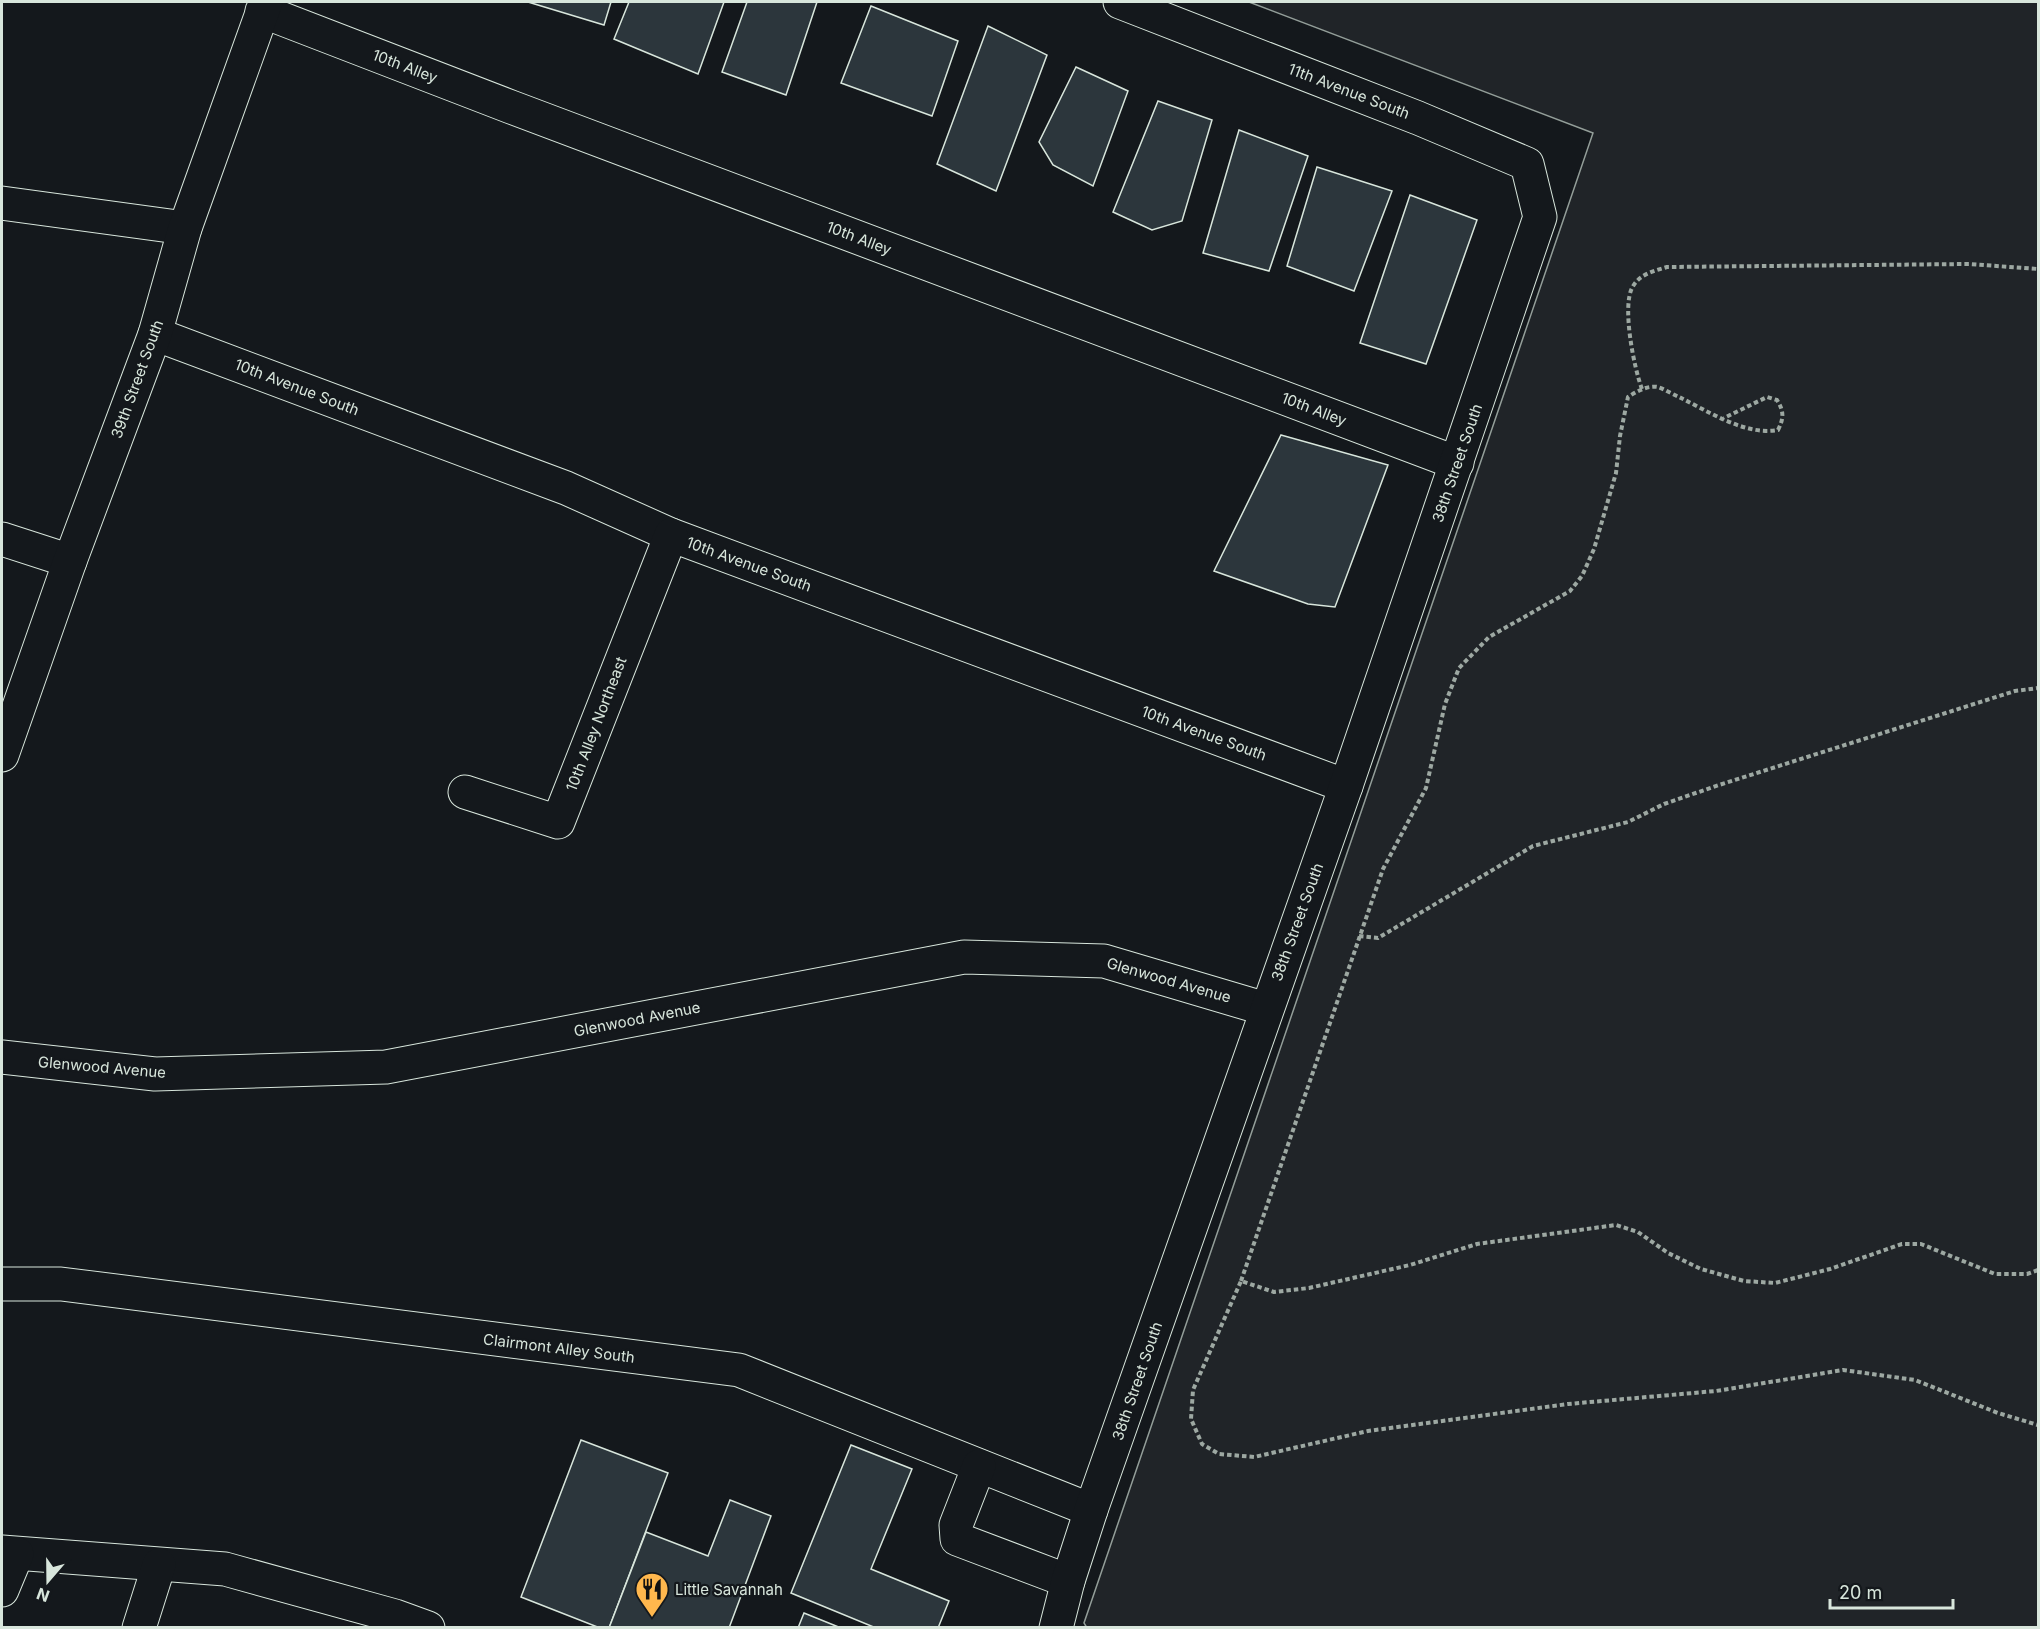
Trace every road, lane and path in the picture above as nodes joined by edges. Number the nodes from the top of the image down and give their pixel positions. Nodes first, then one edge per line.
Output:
1 (1120, 2) edge
2 (264, 6) edge
3 (2, 203) edge
4 (1540, 217) joint
5 (185, 228) junction
6 (2038, 269) edge
7 (155, 334) junction
8 (1642, 389) junction
9 (1724, 418) junction
10 (1457, 463) junction
11 (671, 535) junction
12 (2, 539) edge
13 (70, 561) junction
14 (2038, 688) edge
15 (2, 755) edge
16 (1346, 786) junction
17 (465, 792) dead end
18 (1359, 936) junction
19 (1266, 1009) junction
20 (2, 1057) edge
21 (2038, 1270) edge
22 (1241, 1281) junction
23 (2, 1284) edge
24 (2038, 1425) edge
25 (979, 1466) junction
26 (1092, 1510) junction
27 (9, 1553) edge
28 (159, 1564) junction
29 (1068, 1581) junction
30 (2, 1590) edge
31 (393, 1622) edge
32 (139, 1628) edge
33 (428, 1628) edge
34 (1056, 1628) edge

1 - 4 street, 11th Avenue South
2 - 5 street, 39th Street South
2 - 10 street, 10th Alley
3 - 5 street
4 - 10 street, 38th Street South
5 - 7 street, 39th Street South
6 - 8 path
7 - 11 street, 10th Avenue South
7 - 13 street, 39th Street South
8 - 9 path
8 - 18 path
9 - 9 path
10 - 16 street, 38th Street South
11 - 16 street, 10th Avenue South
11 - 17 street, 10th Alley Northeast
12 - 13 street
13 - 15 street, 39th Street South
14 - 18 path
16 - 19 street, 38th Street South
18 - 22 path
19 - 20 street, Glenwood Avenue
19 - 26 street, 38th Street South
21 - 22 path
22 - 24 path
23 - 25 street, Clairmont Alley South
25 - 26 street, Clairmont Alley South
25 - 29 street
26 - 29 street, 38th Street South
27 - 28 street
27 - 30 street
28 - 31 street
28 - 32 street
29 - 34 street, 38th Street South
31 - 33 street

